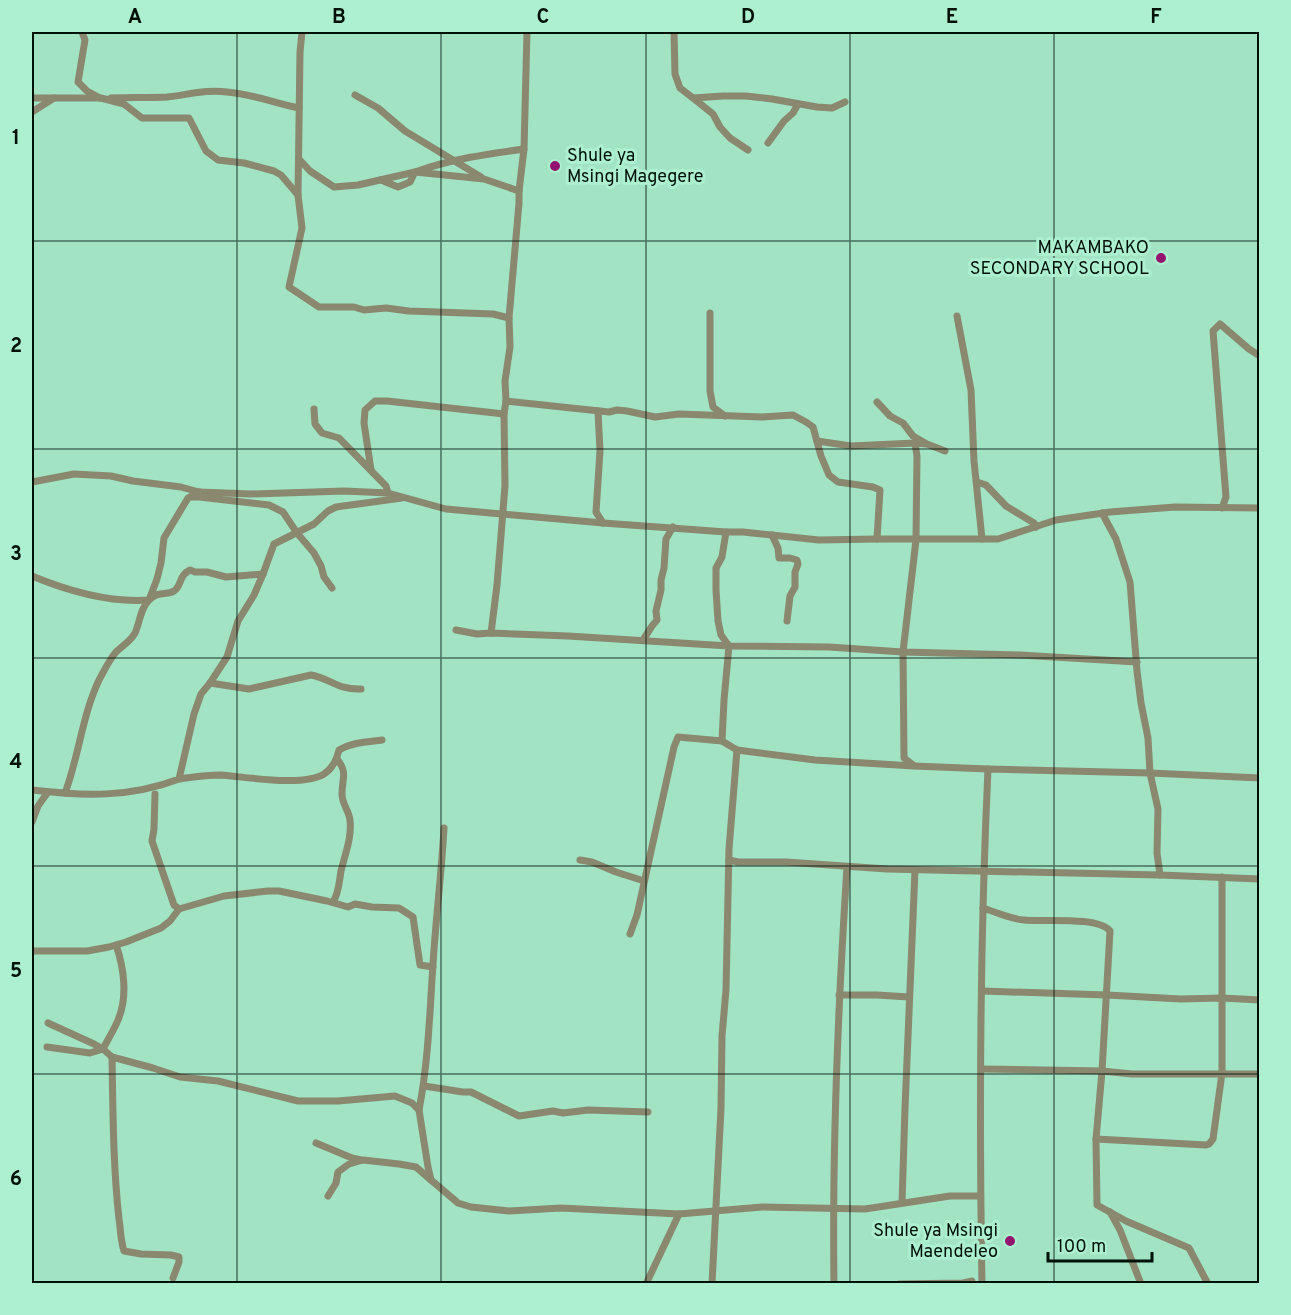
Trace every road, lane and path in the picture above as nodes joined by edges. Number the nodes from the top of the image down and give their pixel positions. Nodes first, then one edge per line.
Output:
1 (81, 32) edge
2 (302, 32) edge
3 (527, 32) edge
4 (674, 32) edge
5 (355, 95) dead end
6 (32, 98) edge
7 (54, 98) junction
8 (100, 98) junction
9 (693, 98) junction
10 (845, 102) dead end
11 (798, 104) junction
12 (300, 108) junction
13 (32, 112) edge
14 (768, 143) dead end
15 (524, 149) junction
16 (748, 150) dead end
17 (299, 159) junction
18 (454, 160) junction
19 (415, 172) junction
20 (484, 179) junction
21 (519, 191) junction
22 (298, 195) junction
23 (710, 313) dead end
24 (957, 316) dead end
25 (509, 318) junction
26 (1260, 356) edge
27 (506, 401) junction
28 (877, 402) dead end
29 (314, 409) dead end
30 (598, 411) junction
31 (504, 414) junction
32 (725, 416) junction
33 (817, 441) junction
34 (915, 443) junction
35 (927, 444) junction
36 (945, 451) dead end
37 (371, 470) junction
38 (32, 482) edge
39 (977, 482) junction
40 (200, 492) junction
41 (388, 493) junction
42 (188, 498) junction
43 (405, 498) junction
44 (1222, 508) junction
45 (1260, 508) edge
46 (502, 513) junction
47 (1102, 513) junction
48 (603, 523) junction
49 (1036, 526) junction
50 (673, 527) junction
51 (726, 532) junction
52 (297, 533) junction
53 (772, 535) junction
54 (877, 539) junction
55 (982, 539) junction
56 (916, 540) junction
57 (263, 574) junction
58 (32, 576) edge
59 (332, 588) dead end
60 (149, 600) junction
61 (787, 621) dead end
62 (456, 630) dead end
63 (491, 633) junction
64 (643, 640) junction
65 (729, 646) junction
66 (903, 652) junction
67 (1137, 662) junction
68 (210, 683) junction
69 (361, 688) dead end
70 (382, 740) dead end
71 (722, 741) junction
72 (737, 750) junction
73 (337, 759) junction
74 (914, 766) junction
75 (988, 769) junction
76 (1150, 773) junction
77 (179, 778) junction
78 (1260, 778) edge
79 (32, 790) edge
80 (48, 792) junction
81 (65, 794) junction
82 (155, 794) dead end
83 (32, 822) edge
84 (444, 828) dead end
85 (580, 860) dead end
86 (729, 860) junction
87 (847, 867) junction
88 (915, 870) junction
89 (983, 870) junction
90 (1160, 874) junction
91 (1222, 877) junction
92 (1260, 879) edge
93 (644, 881) junction
94 (333, 902) junction
95 (983, 908) junction
96 (179, 909) junction
97 (630, 934) dead end
98 (116, 945) junction
99 (32, 951) edge
100 (433, 967) junction
101 (982, 991) junction
102 (838, 995) junction
103 (1107, 995) junction
104 (909, 997) junction
105 (1222, 999) junction
106 (1260, 1000) edge
107 (48, 1023) dead end
108 (47, 1047) dead end
109 (103, 1049) junction
110 (112, 1057) junction
111 (981, 1069) junction
112 (1102, 1071) junction
113 (1222, 1073) junction
114 (1260, 1074) edge
115 (424, 1086) junction
116 (419, 1110) junction
117 (648, 1112) dead end
118 (1095, 1139) junction
119 (316, 1143) dead end
120 (363, 1160) junction
121 (431, 1180) junction
122 (328, 1196) dead end
123 (980, 1196) junction
124 (902, 1203) junction
125 (833, 1209) junction
126 (716, 1211) junction
127 (1110, 1212) junction
128 (679, 1214) junction
129 (173, 1278) dead end
130 (972, 1281) dead end
131 (646, 1284) edge
132 (712, 1284) edge
133 (834, 1284) edge
134 (899, 1284) edge
135 (982, 1284) edge
136 (1141, 1284) edge
137 (1208, 1284) edge

1 - 8 street
2 - 12 street
3 - 15 street
4 - 9 street
5 - 18 street
6 - 7 street
7 - 8 street
7 - 13 street
8 - 12 street
8 - 22 street
9 - 11 street
9 - 16 street
10 - 11 street
11 - 14 street
12 - 17 street
15 - 18 street
15 - 21 street
17 - 19 street
17 - 22 street
18 - 19 street
18 - 20 street
19 - 20 street
20 - 21 street
21 - 25 street
22 - 25 street
23 - 32 street
24 - 39 street
25 - 27 street
26 - 44 street
27 - 30 street
27 - 31 street
28 - 35 street
29 - 37 street
30 - 32 street
30 - 48 street
31 - 37 street
31 - 46 street
32 - 33 street
33 - 34 street
33 - 54 street
34 - 35 street
34 - 56 street
35 - 36 street
37 - 41 street
38 - 40 street
39 - 49 street
39 - 55 street
40 - 41 street
40 - 42 street
41 - 43 street
42 - 52 street
42 - 60 street
43 - 46 street
43 - 52 street
44 - 45 street
44 - 47 street
46 - 48 street
46 - 63 street
47 - 49 street
47 - 67 street
48 - 50 street
49 - 55 street
50 - 51 street
50 - 64 street
51 - 53 street
51 - 65 street
52 - 57 street
52 - 59 street
53 - 54 street
53 - 61 street
54 - 56 street
55 - 56 street
56 - 66 street
57 - 60 street
57 - 68 street
58 - 60 street
60 - 81 street
62 - 63 street
63 - 64 street
64 - 65 street
65 - 66 street
65 - 71 street
66 - 67 street
66 - 74 street
67 - 76 street
68 - 69 street
68 - 77 street
70 - 73 street
71 - 72 street
71 - 93 street
72 - 74 street
72 - 86 street
73 - 77 street
73 - 94 street
74 - 75 street
75 - 76 street
75 - 89 street
76 - 78 street
76 - 90 street
77 - 81 street
79 - 80 street
80 - 81 street
80 - 83 street
82 - 96 street
84 - 100 street
85 - 93 street
86 - 87 street
86 - 126 street
87 - 88 street
87 - 102 street
88 - 89 street
88 - 104 street
89 - 90 street
89 - 95 street
90 - 91 street
91 - 92 street
91 - 105 street
93 - 97 street
94 - 96 street
94 - 100 street
95 - 101 street
95 - 103 street
96 - 98 street
98 - 99 street
98 - 109 street
100 - 115 street
101 - 103 street
101 - 111 street
102 - 104 street
102 - 125 street
103 - 105 street
103 - 112 street
104 - 124 street
105 - 106 street
105 - 113 street
107 - 109 street
108 - 109 street
109 - 110 street
110 - 116 street
110 - 129 street
111 - 112 street
111 - 123 street
112 - 113 street
112 - 118 street
113 - 114 street
113 - 118 street
115 - 116 street
115 - 117 street
116 - 121 street
118 - 127 street
119 - 120 street
120 - 121 street
120 - 122 street
121 - 128 street
123 - 124 street
123 - 135 street
124 - 125 street
125 - 126 street
125 - 133 street
126 - 128 street
126 - 132 street
127 - 136 street
127 - 137 street
128 - 131 street
130 - 134 street

